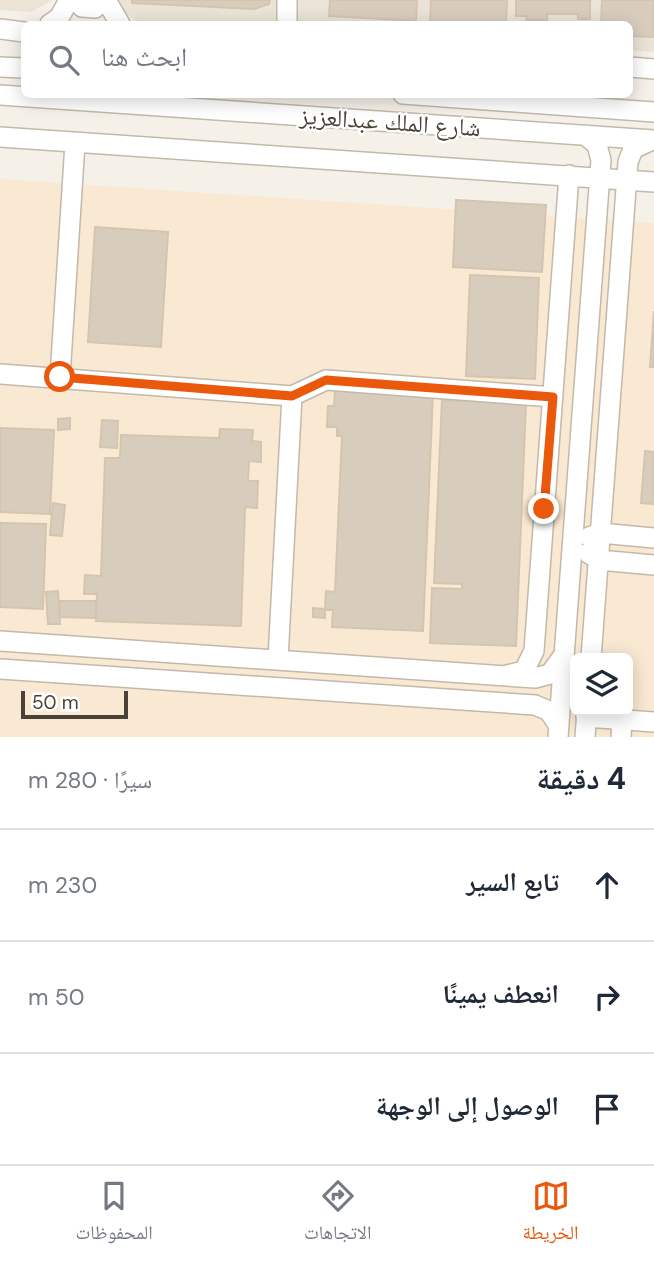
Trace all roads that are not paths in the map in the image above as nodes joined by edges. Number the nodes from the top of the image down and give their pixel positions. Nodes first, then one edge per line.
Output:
1 (69, 0) edge
2 (77, 0) edge
3 (105, 0) edge
4 (287, 0) edge
5 (54, 21) edge
6 (118, 21) edge
7 (287, 21) edge
8 (0, 29) edge
9 (21, 32) edge
10 (0, 66) edge
11 (633, 67) edge
12 (21, 68) edge
13 (654, 69) edge
14 (0, 95) edge
15 (21, 96) edge
16 (44, 98) edge
17 (457, 98) edge
18 (584, 98) edge
19 (604, 109) junction
20 (654, 112) edge
21 (585, 135) junction
22 (0, 137) edge
23 (653, 140) edge
24 (75, 142) junction
25 (569, 176) junction
26 (599, 178) junction
27 (627, 180) junction
28 (654, 181) edge
29 (0, 374) edge
30 (60, 377) junction
31 (292, 396) junction
32 (553, 397) junction
33 (544, 509) junction
34 (600, 533) junction
35 (654, 538) edge
36 (572, 544) junction
37 (599, 560) junction
38 (654, 565) edge
39 (540, 572) junction
40 (0, 641) edge
41 (591, 653) edge
42 (564, 655) junction
43 (278, 659) junction
44 (0, 669) edge
45 (504, 676) junction
46 (586, 716) edge
47 (591, 716) edge
48 (654, 722) edge
49 (621, 728) edge
50 (558, 731) edge
51 (584, 737) edge

1 - 5 street
2 - 3 street
3 - 6 street
4 - 7 street
8 - 9 street
10 - 12 street
11 - 13 street
14 - 15 street, شارع الملك عبدالعزيز
16 - 21 street, شارع الملك عبدالعزيز
17 - 19 street, شارع الملك عبدالعزيز
18 - 19 street
19 - 20 street, شارع الملك عبدالعزيز
21 - 23 street, شارع الملك عبدالعزيز
21 - 26 street
22 - 24 street
23 - 27 street
24 - 25 street
24 - 30 street
25 - 26 street
25 - 32 street
26 - 27 street
26 - 36 street
27 - 28 street
27 - 34 street
29 - 30 street
30 - 31 street
31 - 32 street
31 - 43 street
32 - 33 street
33 - 36 street
33 - 39 street
34 - 35 street
34 - 36 street
34 - 37 street
36 - 37 street
36 - 39 street
36 - 42 street
37 - 38 street
37 - 41 street
39 - 45 street
40 - 43 street
42 - 45 street
42 - 50 street
43 - 45 street
44 - 50 street
46 - 51 street
47 - 49 street
48 - 49 street

